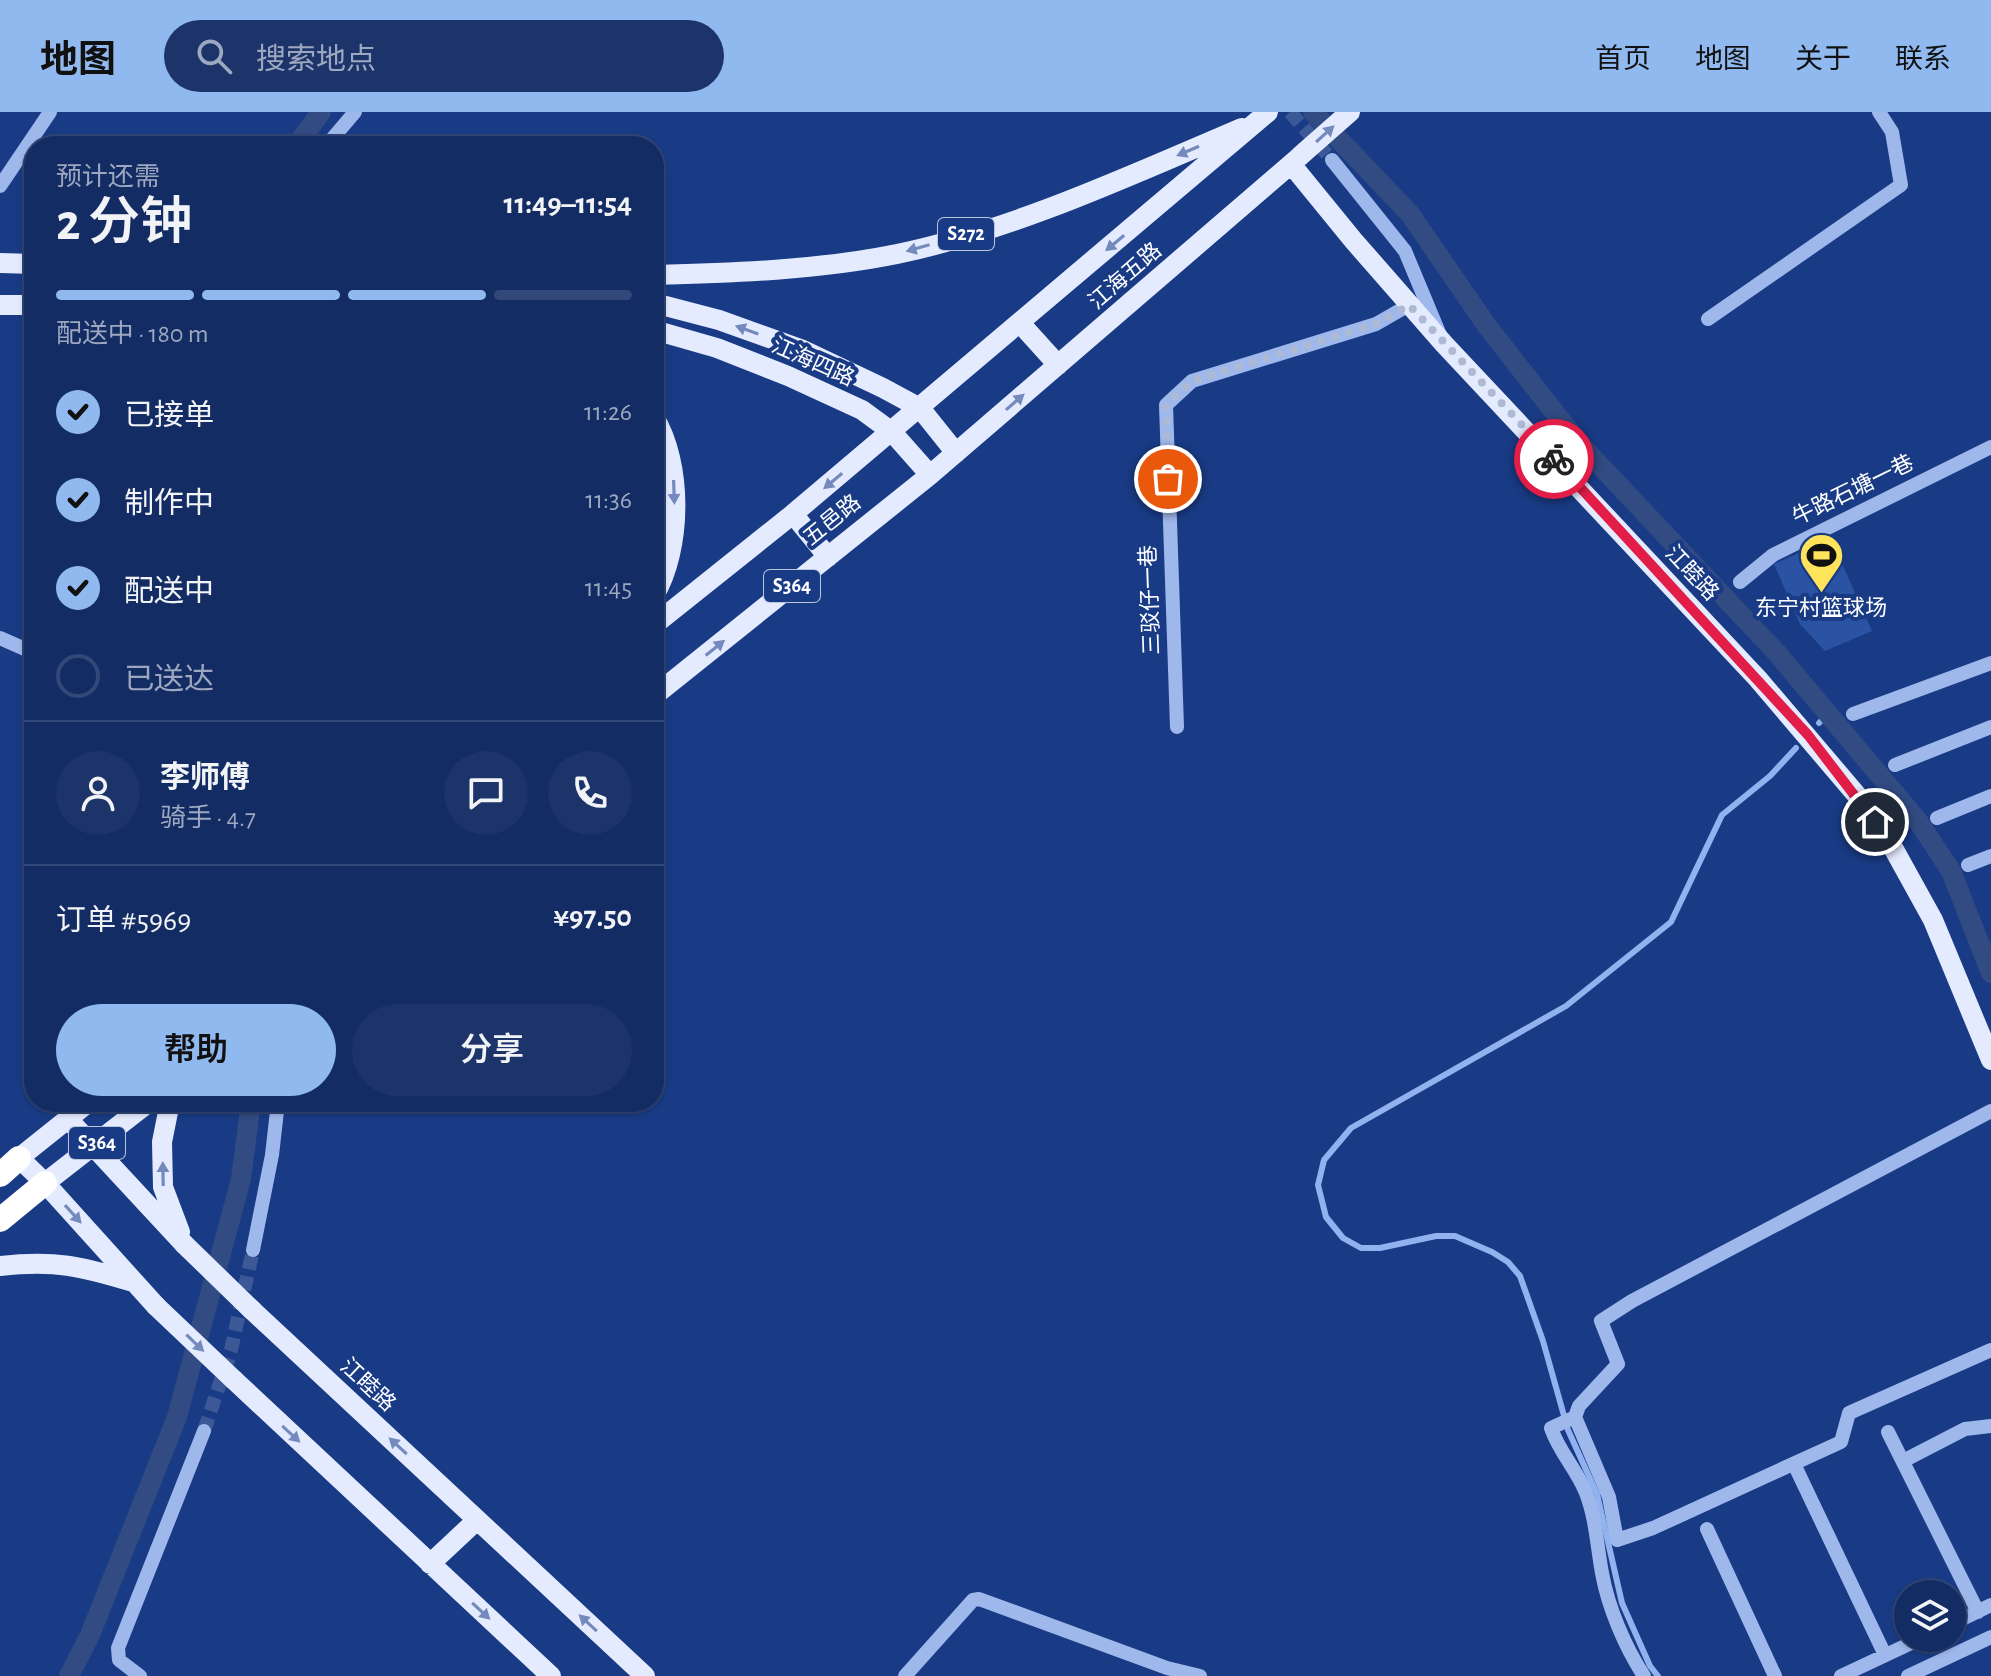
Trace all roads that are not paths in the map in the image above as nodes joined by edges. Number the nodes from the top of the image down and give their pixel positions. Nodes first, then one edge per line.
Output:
1 (50, 112) edge
2 (355, 112) edge
3 (1350, 112) edge
4 (1879, 112) edge
5 (1261, 115) edge
6 (34, 136) edge
7 (335, 136) edge
8 (24, 150) edge
9 (1295, 160) junction
10 (1332, 160) tunnel mouth
11 (0, 186) edge
12 (0, 263) edge
13 (24, 264) edge
14 (664, 275) edge
15 (0, 305) edge
16 (24, 305) edge
17 (1409, 305) junction
18 (664, 306) edge
19 (1708, 319) dead end
20 (1020, 323) junction
21 (664, 333) edge
22 (1444, 344) junction
23 (803, 350) junction
24 (1058, 365) junction
25 (788, 376) junction
26 (920, 408) junction
27 (892, 432) junction
28 (664, 442) edge
29 (1991, 447) edge
30 (956, 453) junction
31 (930, 475) junction
32 (793, 514) junction
33 (828, 557) junction
34 (664, 573) edge
35 (1740, 582) dead end
36 (664, 617) edge
37 (0, 638) edge
38 (24, 649) edge
39 (1991, 663) edge
40 (664, 688) edge
41 (1853, 714) dead end
42 (1177, 727) dead end
43 (1991, 727) edge
44 (1895, 765) dead end
45 (1991, 796) edge
46 (1937, 818) dead end
47 (1991, 856) edge
48 (1968, 865) dead end
49 (1991, 1060) edge
50 (1991, 1111) edge
51 (77, 1112) edge
52 (136, 1112) edge
53 (168, 1112) edge
54 (277, 1112) edge
55 (68, 1119) junction
56 (92, 1147) junction
57 (19, 1158) junction
58 (0, 1175) edge
59 (45, 1183) junction
60 (0, 1220) edge
61 (184, 1244) junction
62 (253, 1250) tunnel mouth
63 (0, 1266) edge
64 (134, 1282) junction
65 (1991, 1350) edge
66 (1575, 1417) junction
67 (1991, 1426) edge
68 (204, 1431) tunnel mouth
69 (1888, 1432) dead end
70 (1903, 1461) junction
71 (1794, 1464) junction
72 (477, 1520) junction
73 (1707, 1529) dead end
74 (430, 1564) junction
75 (1984, 1609) edge
76 (1991, 1637) edge
77 (1894, 1651) edge
78 (1885, 1655) junction
79 (140, 1676) edge
80 (551, 1676) edge
81 (645, 1676) edge
82 (905, 1676) edge
83 (1200, 1676) edge
84 (1644, 1676) edge
85 (1775, 1676) edge
86 (1841, 1676) edge
87 (1908, 1676) edge

1 - 6 street
2 - 7 street
9 -> 3 main road, 江海五路, bridge
4 - 19 street
5 -> 14 main road, S272
5 -> 20 main road, 江海五路 / S272
8 - 11 street
9 - 17 main road, 江睦路
9 - 24 main road, 江海五路
10 - 22 street
12 - 13 main road
15 - 16 main road
17 - 22 main road, 江睦路
17 - 42 street, 三驳仔一巷
23 -> 18 main road, 江海四路
20 - 24 main road
20 - 26 main road, 江海五路 / S272
21 - 25 main road, 江海四路
22 - 49 main road, 江睦路
23 - 25 main road
23 - 26 main road, 江海四路
30 -> 24 main road, 江海五路
25 - 27 main road, 江海四路
26 - 27 main road, 江海五路 / S272
26 - 30 main road
27 - 31 main road, 江海四路
27 -> 32 main road, 五邑路 / S364
28 -> 34 main road
29 - 35 street, 牛路石塘一巷
30 - 31 main road, 江海五路
31 - 33 main road, 五邑路 / S364
32 - 33 main road
32 - 36 main road, 五邑路 / S364
40 -> 33 main road, 五邑路 / S364
37 - 38 street
39 - 41 street
43 - 44 street
45 - 46 street
47 - 48 street
50 - 66 street
51 - 55 main road, S364
52 - 56 main road, S364
61 -> 53 main road
54 - 62 street
55 - 56 main road, 江睦路
55 - 57 main road, S364
56 - 59 main road, S364
56 - 61 main road, 江睦路
57 - 58 highway, S364
57 - 59 main road
59 - 60 highway, S364
59 -> 64 main road
72 -> 61 main road, 江睦路, bridge
63 - 64 main road
64 -> 74 main road, bridge
65 - 71 street
66 - 71 street
66 - 84 street
67 - 70 street
68 - 79 street
69 - 70 street
70 - 75 street
71 - 78 street
72 - 74 main road
81 -> 72 main road, 江睦路
73 - 85 street
74 -> 80 main road
76 - 87 street
77 - 78 street
78 - 86 street
82 - 83 street

